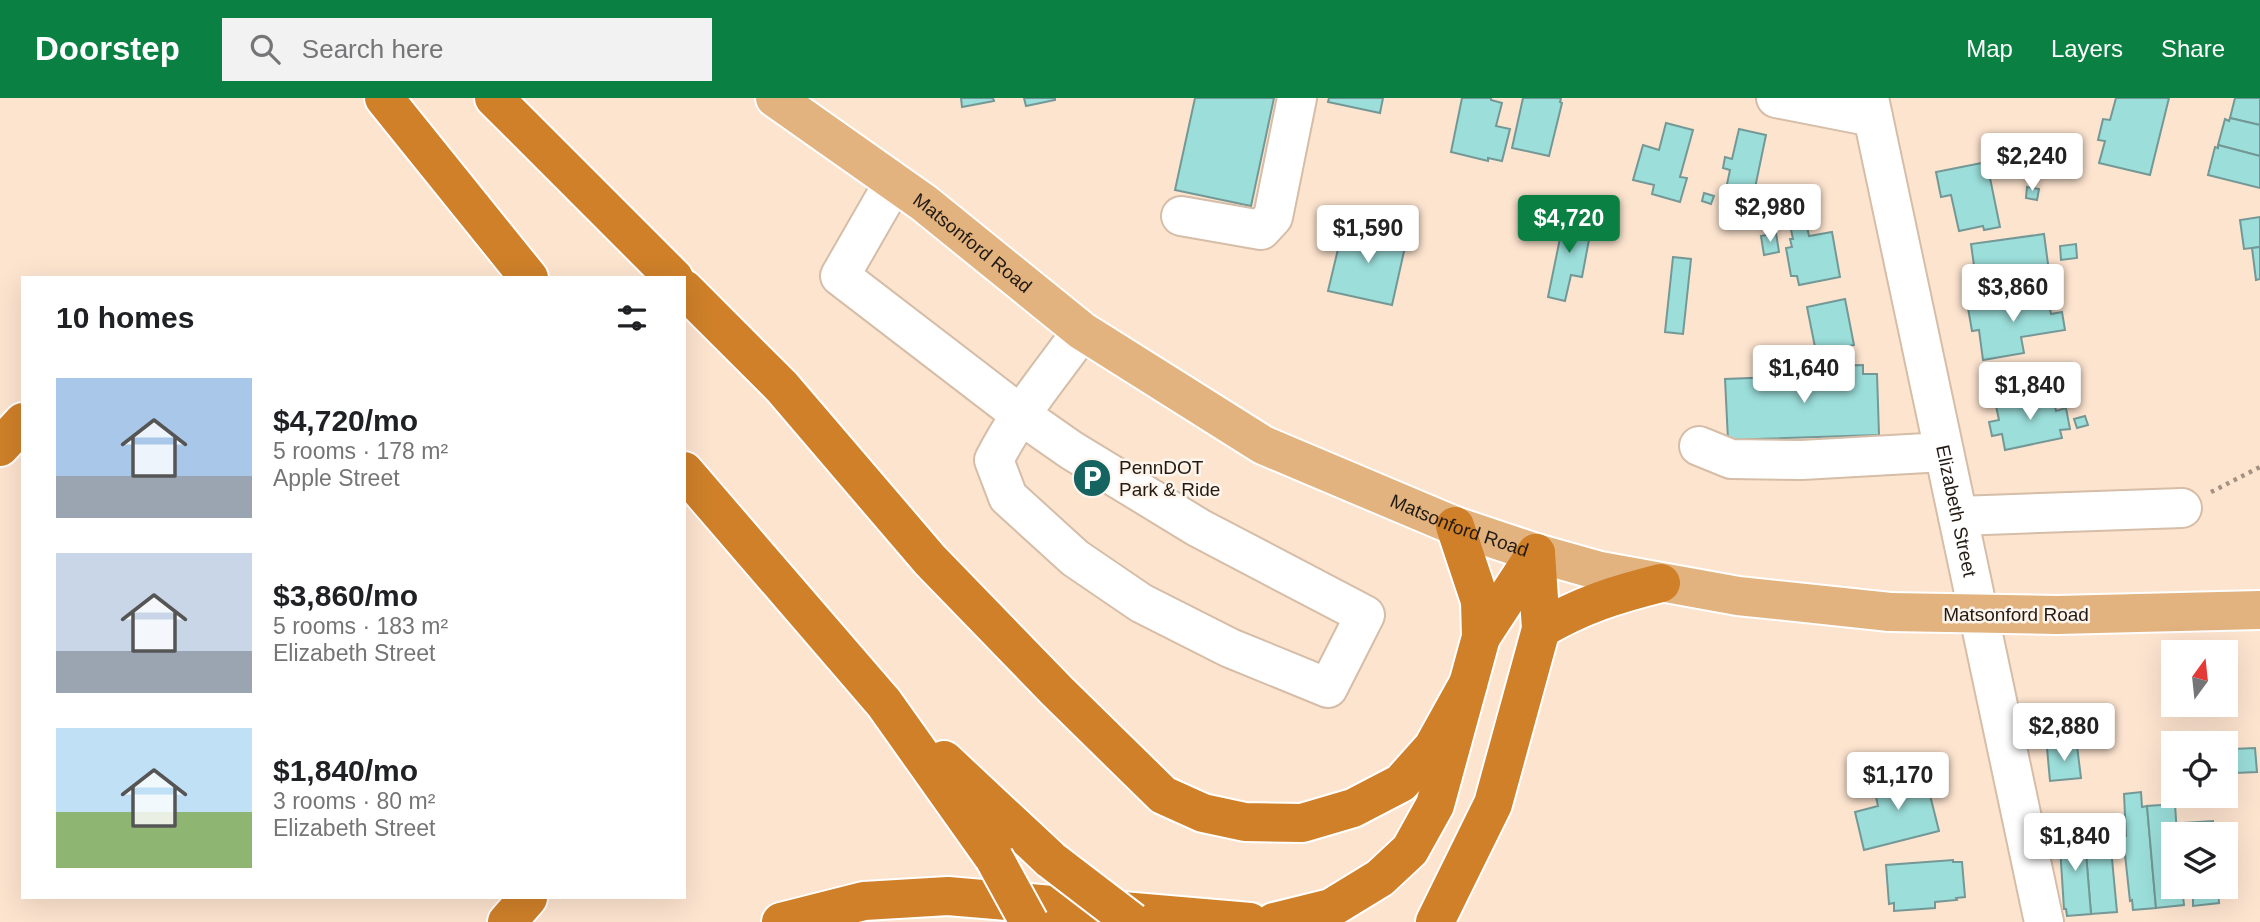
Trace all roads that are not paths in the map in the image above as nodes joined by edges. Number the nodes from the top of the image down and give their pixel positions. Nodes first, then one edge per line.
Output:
1 (384, 98) edge
2 (494, 98) edge
3 (775, 98) edge
4 (1297, 98) edge
5 (1776, 98) edge
6 (1870, 108) edge
7 (894, 182) junction
8 (1181, 216) dead end
9 (527, 276) edge
10 (672, 276) edge
11 (686, 291) edge
12 (1082, 331) junction
13 (1021, 415) junction
14 (21, 424) edge
15 (1699, 446) dead end
16 (0, 447) edge
17 (1944, 452) junction
18 (686, 473) edge
19 (2182, 508) road end
20 (1958, 516) junction
21 (1455, 526) junction
22 (1536, 553) junction
23 (1661, 583) junction
24 (2260, 610) edge
25 (1541, 629) junction
26 (1481, 637) junction
27 (1468, 684) junction
28 (884, 703) junction
29 (527, 899) edge
30 (507, 922) edge
31 (781, 922) edge
32 (1029, 922) edge
33 (1132, 922) edge
34 (1250, 922) edge
35 (1274, 922) edge
36 (1435, 922) edge
37 (2044, 922) edge

1 - 9 highway
2 - 10 highway
3 - 7 main road, Matsonford Road
4 - 8 street
5 - 6 street
6 - 17 street, Elizabeth Street
7 - 12 main road, Matsonford Road
7 - 13 street
11 - 27 highway
12 - 13 street
12 - 21 main road, Matsonford Road
13 - 13 street
14 - 16 highway
15 - 17 street
17 - 20 street, Elizabeth Street
18 - 28 highway
19 - 20 street
20 - 37 street, Elizabeth Street
21 - 22 main road, Matsonford Road
21 - 26 highway
22 - 23 main road, Matsonford Road
22 - 25 highway
22 - 26 highway
23 - 24 main road, Matsonford Road, bridge
23 - 25 highway
25 - 36 highway
26 - 27 highway
27 - 35 highway
28 - 32 highway, bridge
28 - 33 highway, bridge
29 - 30 highway
31 - 34 highway

